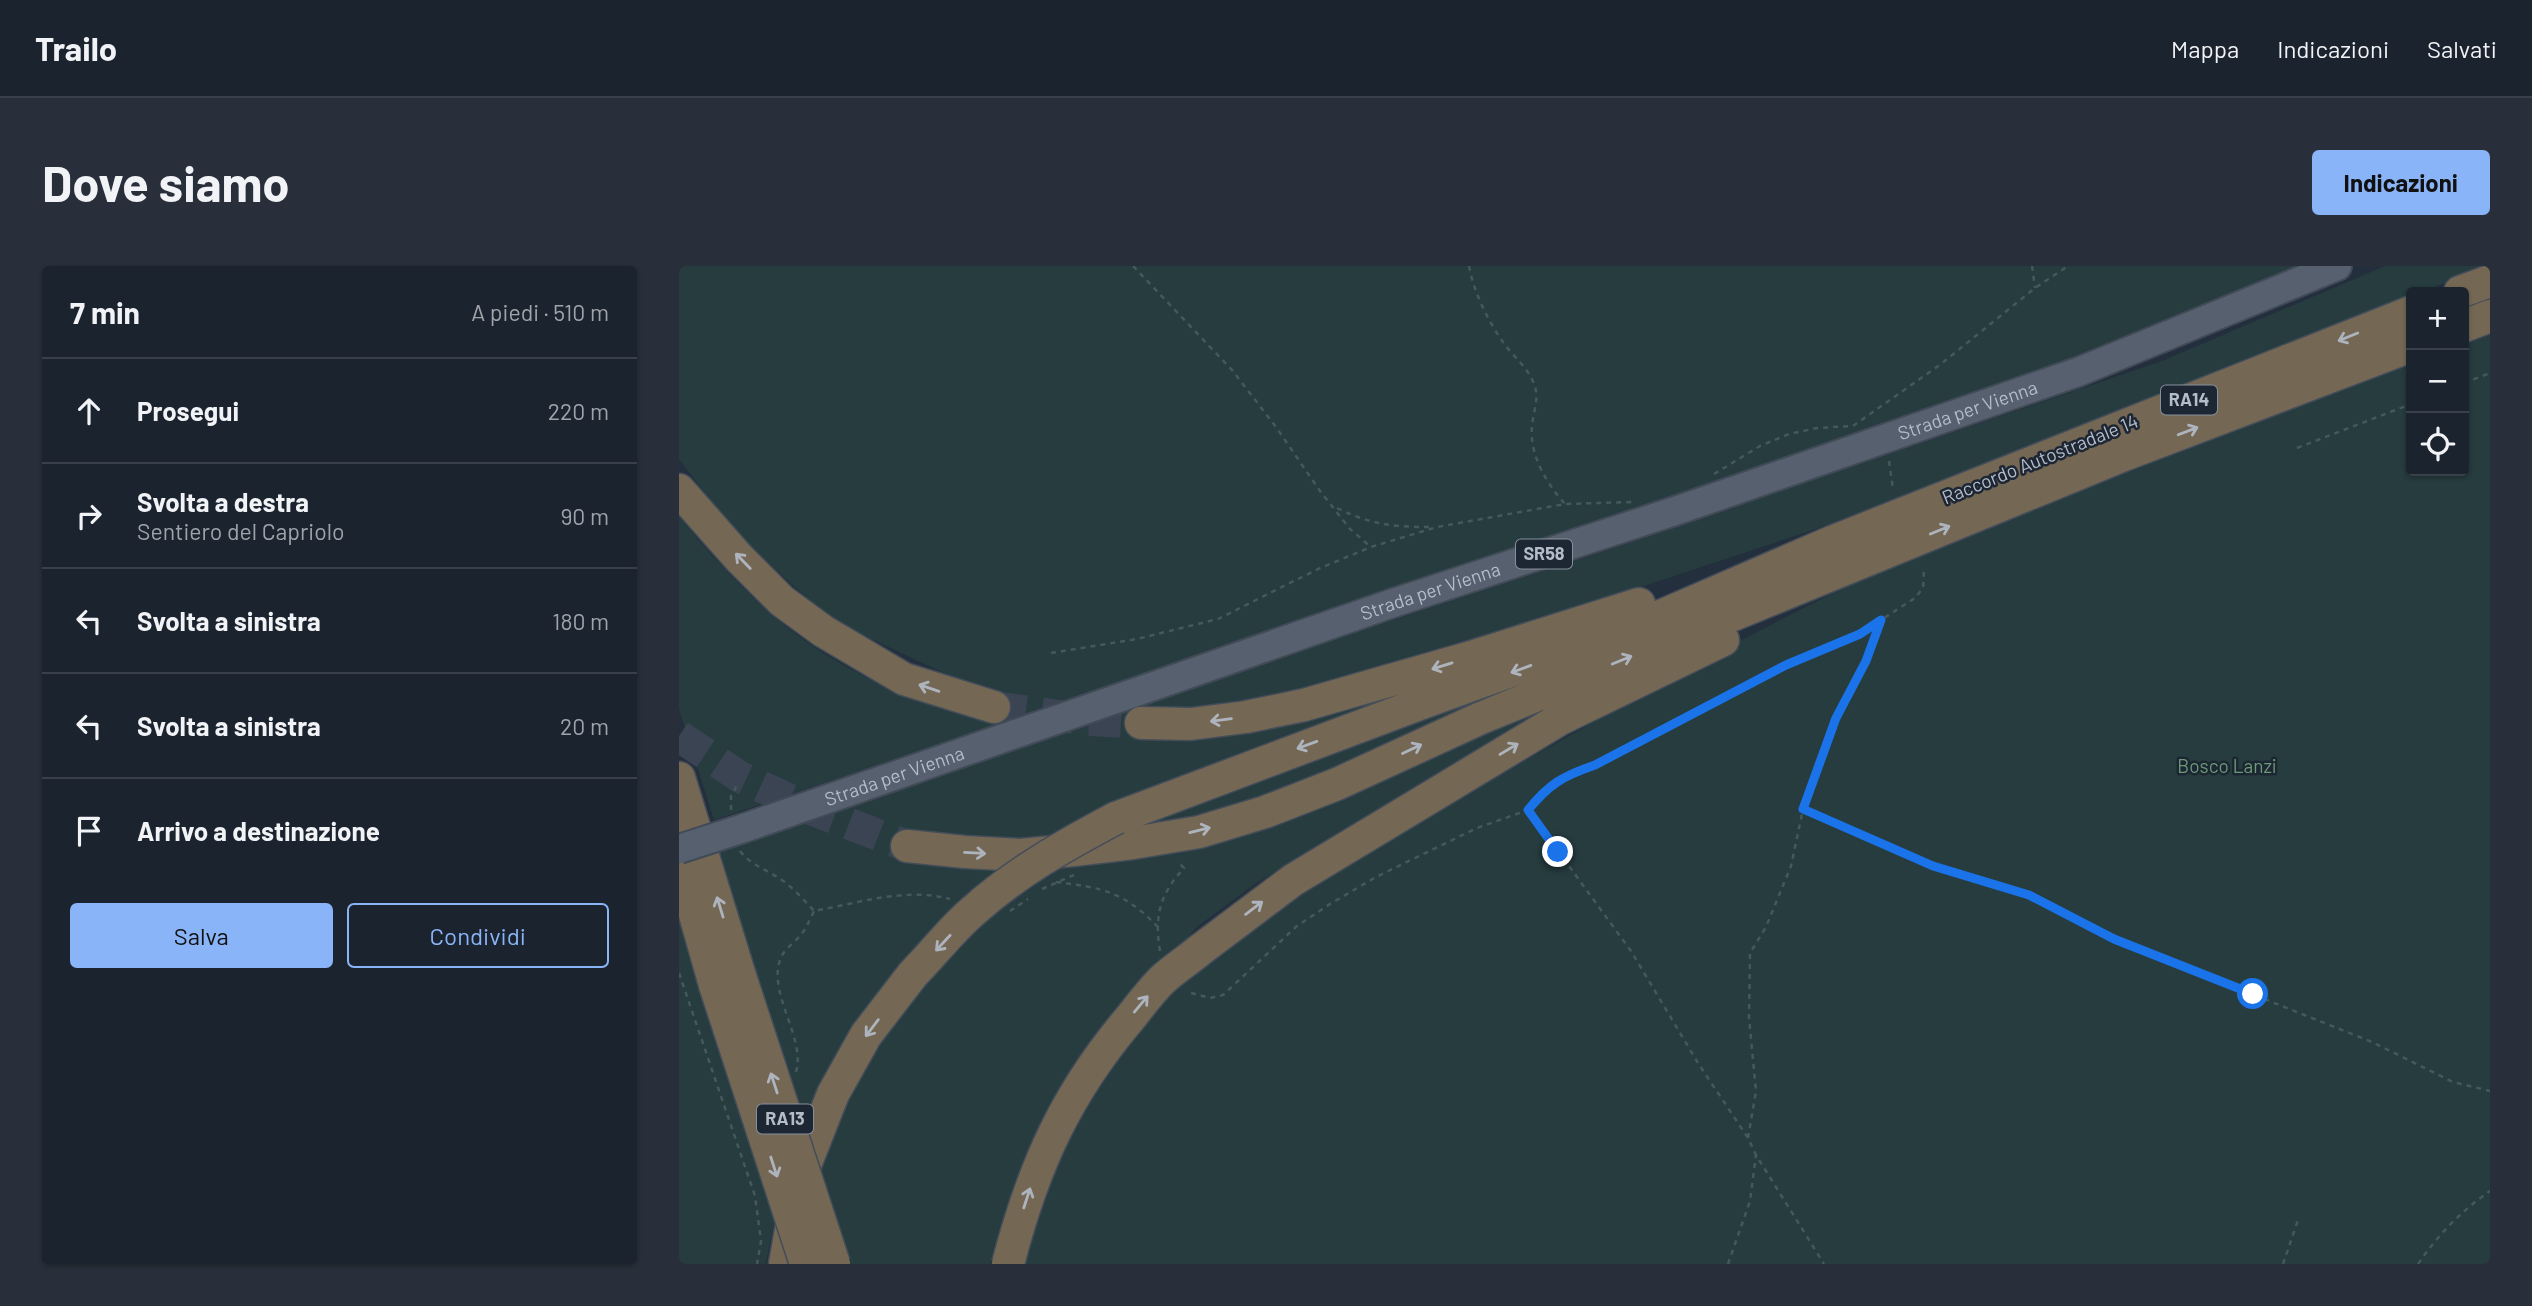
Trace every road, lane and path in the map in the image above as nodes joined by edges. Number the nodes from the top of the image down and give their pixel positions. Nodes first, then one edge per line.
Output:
1 (1133, 266) edge
2 (1469, 266) edge
3 (2032, 266) edge
4 (2068, 266) edge
5 (2337, 266) edge
6 (2490, 281) edge
7 (2035, 288) junction
8 (2469, 289) edge
9 (2406, 314) edge
10 (2490, 316) edge
11 (2469, 324) edge
12 (2401, 350) edge
13 (2490, 373) edge
14 (2469, 381) edge
15 (2406, 406) edge
16 (1885, 438) junction
17 (2297, 448) dead end
18 (1710, 477) dead end
19 (1893, 489) dead end
20 (679, 490) edge
21 (1632, 502) dead end
22 (1565, 504) junction
23 (1334, 507) junction
24 (1437, 527) junction
25 (1833, 541) junction
26 (1871, 543) junction
27 (1371, 547) junction
28 (1924, 568) dead end
29 (1881, 620) junction
30 (1051, 653) dead end
31 (995, 706) tunnel mouth
32 (1140, 723) tunnel mouth
33 (679, 778) edge
34 (738, 784) dead end
35 (1803, 809) junction
36 (1528, 810) junction
37 (738, 826) junction
38 (907, 846) tunnel mouth
39 (679, 849) edge
40 (679, 858) edge
41 (1169, 861) dead end
42 (1078, 873) dead end
43 (1055, 882) junction
44 (959, 902) dead end
45 (814, 911) junction
46 (1003, 913) dead end
47 (1158, 927) junction
48 (1162, 960) dead end
49 (679, 973) edge
50 (727, 979) junction
51 (1192, 993) dead end
52 (795, 1075) dead end
53 (2490, 1091) edge
54 (1748, 1138) junction
55 (1756, 1155) junction
56 (2490, 1191) edge
57 (2299, 1217) dead end
58 (757, 1264) edge
59 (785, 1264) edge
60 (806, 1264) edge
61 (834, 1264) edge
62 (1008, 1264) edge
63 (1728, 1264) edge
64 (1824, 1264) edge
65 (2284, 1264) edge
66 (2419, 1264) edge

1 - 23 path
2 - 22 path
3 - 7 path
4 - 7 path
5 - 16 main road, Strada per Vienna / SR58
6 - 8 highway
7 - 18 path
9 -> 26 highway, Raccordo Autostradale 14 / RA14
10 - 11 highway
26 -> 12 highway, Raccordo Autostradale 14 / RA14
13 - 14 path
15 - 17 path
16 - 19 path
16 - 37 main road, Strada per Vienna / SR58
31 -> 20 highway
21 - 22 path
22 - 24 path
23 - 24 path
23 - 27 path
24 - 27 path
25 - 26 highway
25 -> 32 highway
25 -> 59 highway, bridge
38 -> 26 highway
62 -> 26 highway, bridge
27 - 30 path
28 - 29 path
29 - 35 path
29 - 36 path
50 -> 33 highway, RA13
34 - 37 path
35 - 53 path
35 - 54 path
36 - 51 path
36 - 54 path
37 - 39 main road, Strada per Vienna / SR58, bridge
37 - 45 path
40 - 50 highway, RA13
41 - 47 path
42 - 43 path
43 - 46 path
43 - 47 path
44 - 45 path
45 - 52 path
47 - 48 path
49 - 58 path
50 -> 60 highway, RA13, bridge
61 -> 50 highway, RA13, bridge
54 - 55 path
55 - 63 path
55 - 64 path
56 - 66 path
57 - 65 path

